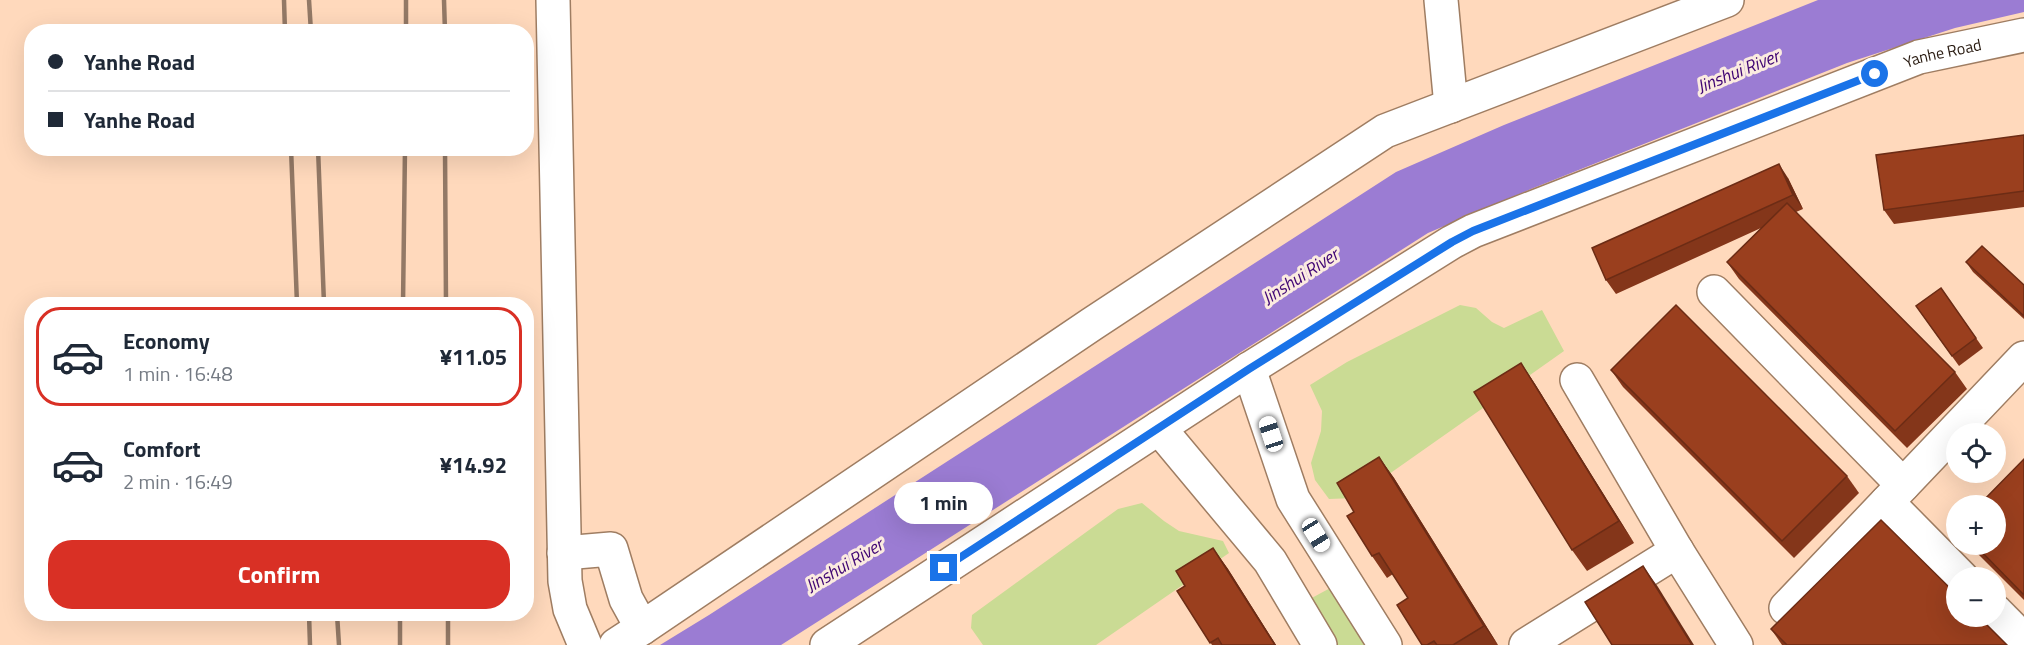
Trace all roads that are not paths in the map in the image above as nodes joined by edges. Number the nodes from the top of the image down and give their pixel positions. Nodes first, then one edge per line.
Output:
1 (553, 0) edge
2 (1441, 0) edge
3 (1727, 0) edge
4 (2024, 35) edge
5 (1451, 106) junction
6 (1714, 292) dead end
7 (2024, 358) edge
8 (1249, 369) junction
9 (1577, 380) dead end
10 (1159, 428) junction
11 (1895, 493) junction
12 (1677, 551) junction
13 (564, 553) junction
14 (1953, 567) edge
15 (1786, 608) dead end
16 (2006, 622) edge
17 (629, 637) edge
18 (2024, 640) edge
19 (585, 645) edge
20 (827, 645) edge
21 (1320, 645) edge
22 (1385, 645) edge
23 (1526, 645) edge
24 (1736, 645) edge

1 - 13 street
2 - 5 street
3 - 5 street
4 - 8 street, Yanhe Road
5 - 17 street
6 - 11 street
7 - 11 street
8 - 10 street, Yanhe Road
8 - 22 street
9 - 12 street
10 - 20 street, Yanhe Road
10 - 21 street
11 - 14 street
11 - 15 street
12 - 23 street
12 - 24 street
13 - 17 street
13 - 19 street
16 - 18 street

